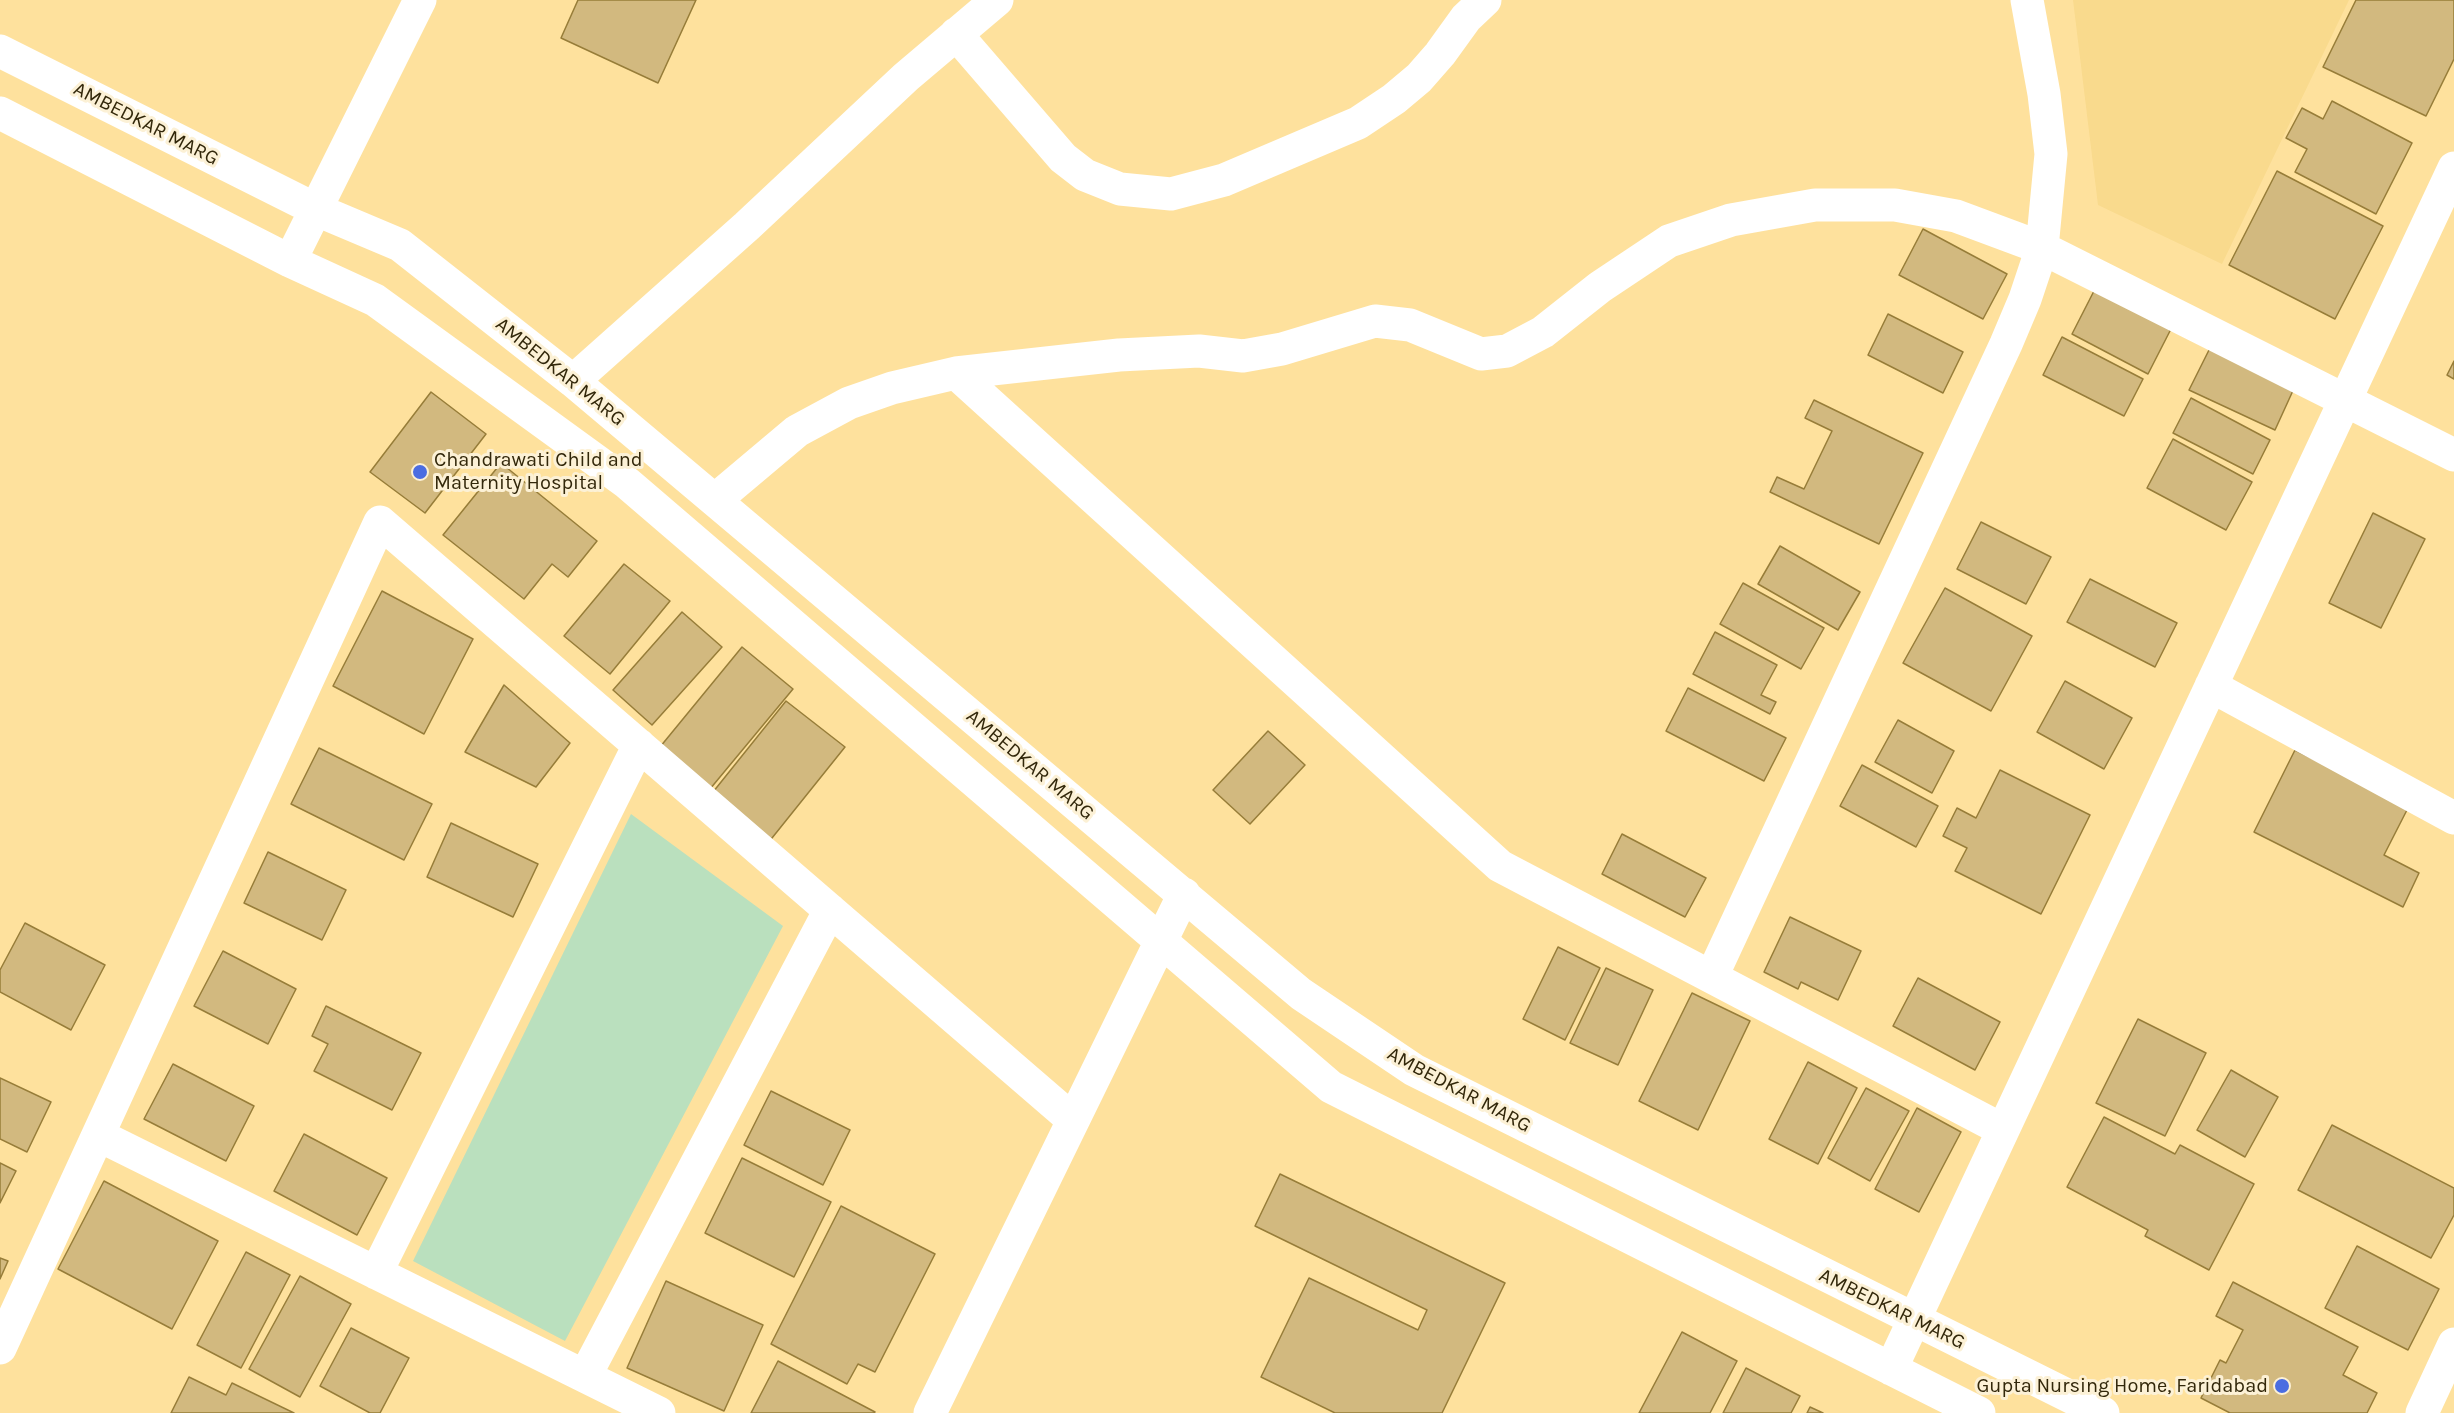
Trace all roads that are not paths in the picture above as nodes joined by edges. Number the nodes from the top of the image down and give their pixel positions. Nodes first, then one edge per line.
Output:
1 (420, 0) edge
2 (997, 0) edge
3 (1485, 0) edge
4 (2027, 0) edge
5 (956, 34) junction
6 (0, 51) edge
7 (0, 113) edge
8 (2454, 168) edge
9 (317, 210) junction
10 (2042, 249) junction
11 (290, 261) junction
12 (956, 373) junction
13 (573, 381) junction
14 (2344, 400) junction
15 (2454, 455) edge
16 (715, 500) junction
17 (2211, 686) junction
18 (639, 745) junction
19 (2454, 818) edge
20 (1184, 894) junction
21 (830, 909) junction
22 (1161, 941) junction
23 (1712, 976) junction
24 (1073, 1120) junction
25 (2002, 1130) junction
26 (98, 1135) junction
27 (376, 1273) junction
28 (1914, 1320) junction
29 (2454, 1344) edge
30 (0, 1348) edge
31 (1891, 1369) junction
32 (585, 1376) junction
33 (660, 1413) edge
34 (930, 1413) edge
35 (1979, 1413) edge
36 (2103, 1413) edge
37 (2422, 1413) edge

1 - 9 street
2 - 5 street
3 - 5 street
4 - 10 street
5 - 13 street
6 - 9 street, AMBEDKAR MARG
7 - 11 street
8 - 14 street
9 - 11 street
9 - 13 street, AMBEDKAR MARG
10 - 12 street
10 - 14 street
10 - 23 street
11 - 22 street
12 - 16 street
12 - 23 street
13 - 16 street, AMBEDKAR MARG
14 - 15 street
14 - 17 street
16 - 20 street, AMBEDKAR MARG
17 - 19 street
17 - 25 street
18 - 21 street
18 - 26 street
18 - 27 street
20 - 22 street
20 - 28 street, AMBEDKAR MARG
21 - 24 street
21 - 32 street
22 - 24 street
22 - 31 street
23 - 25 street
24 - 34 street
25 - 28 street
26 - 27 street
26 - 30 street
27 - 32 street
28 - 31 street
28 - 36 street, AMBEDKAR MARG
29 - 37 street
31 - 35 street
32 - 33 street

